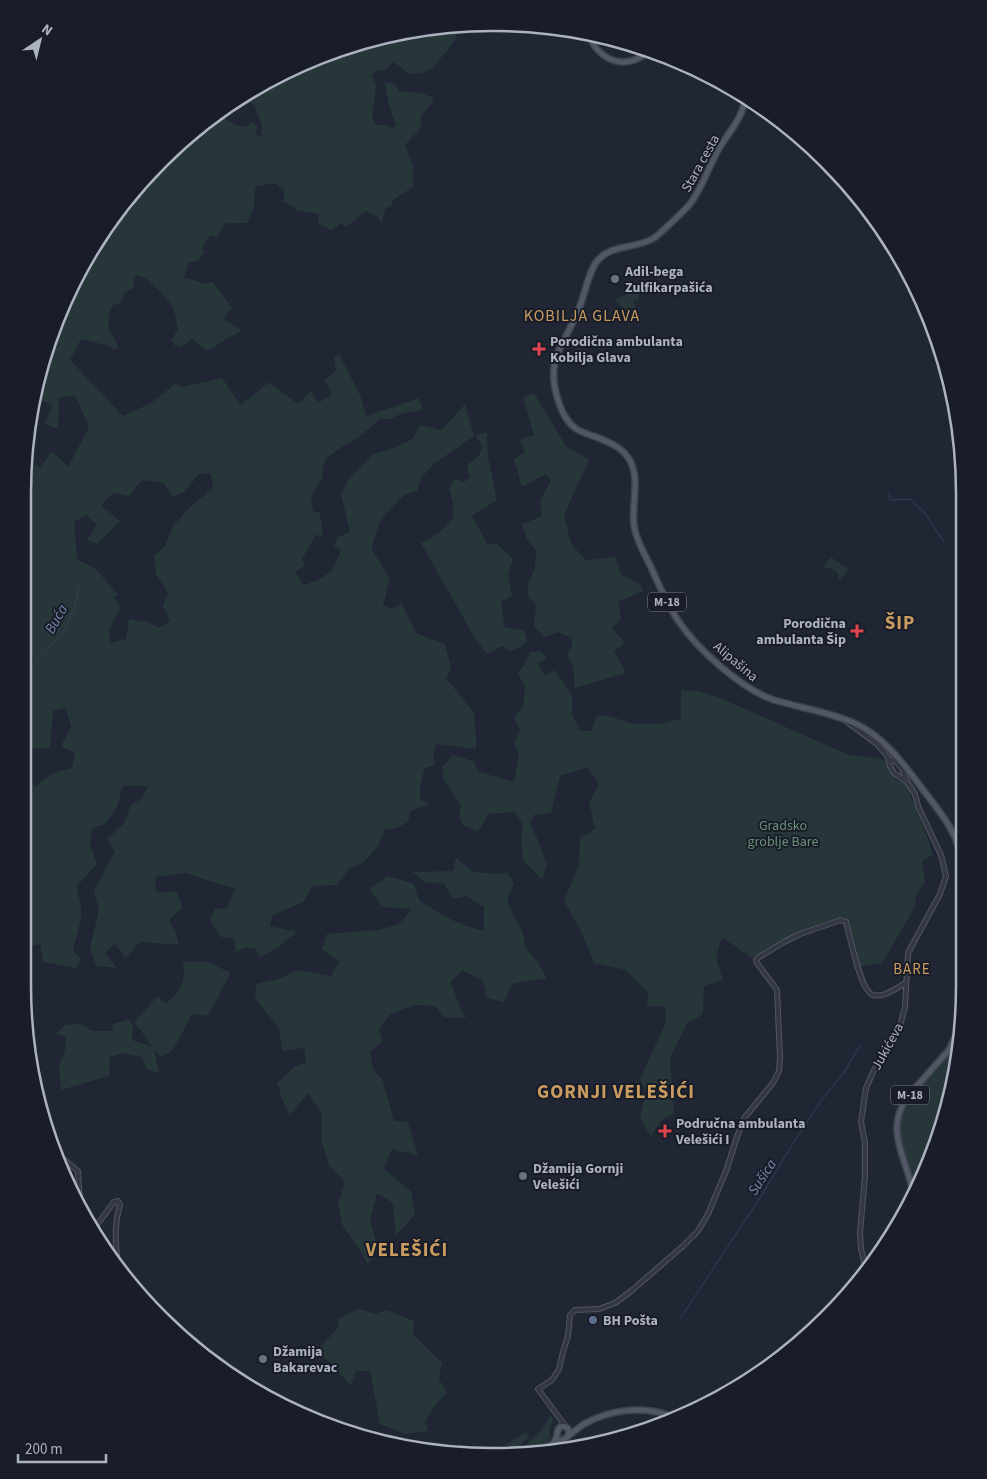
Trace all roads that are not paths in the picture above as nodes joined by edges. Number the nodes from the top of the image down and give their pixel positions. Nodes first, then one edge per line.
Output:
1 (591, 42) edge
2 (642, 56) edge
3 (744, 105) edge
4 (573, 427) joint
5 (842, 718) junction
6 (890, 760) junction
7 (907, 782) junction
8 (956, 839) edge
9 (906, 983) junction
10 (952, 1043) edge
11 (65, 1160) edge
12 (911, 1183) edge
13 (79, 1190) edge
14 (98, 1225) edge
15 (118, 1254) edge
16 (863, 1262) edge
17 (666, 1414) edge
18 (560, 1419) junction
19 (560, 1427) junction
20 (567, 1428) junction
21 (576, 1429) junction
22 (558, 1435) junction
23 (567, 1437) junction
24 (552, 1444) joint

1 - 2 main road
3 - 4 main road, Stara cesta / M-18
4 - 5 main road, Alipašina / M-18
5 - 6 street, Jukićeva
5 - 8 main road, Alipašina / M-18
6 - 7 street, Jukićeva
6 - 7 street, Jukićeva
7 - 9 street, Jukićeva
9 - 16 street, Jukićeva
9 - 18 street
10 - 12 main road, M-18
11 - 13 street
14 - 15 street
17 - 21 main road
18 - 19 street
18 - 20 street
19 - 20 main road
19 - 22 main road
20 - 21 main road
20 - 23 main road
21 - 23 main road
22 - 23 main road
22 - 24 main road
23 - 24 main road

